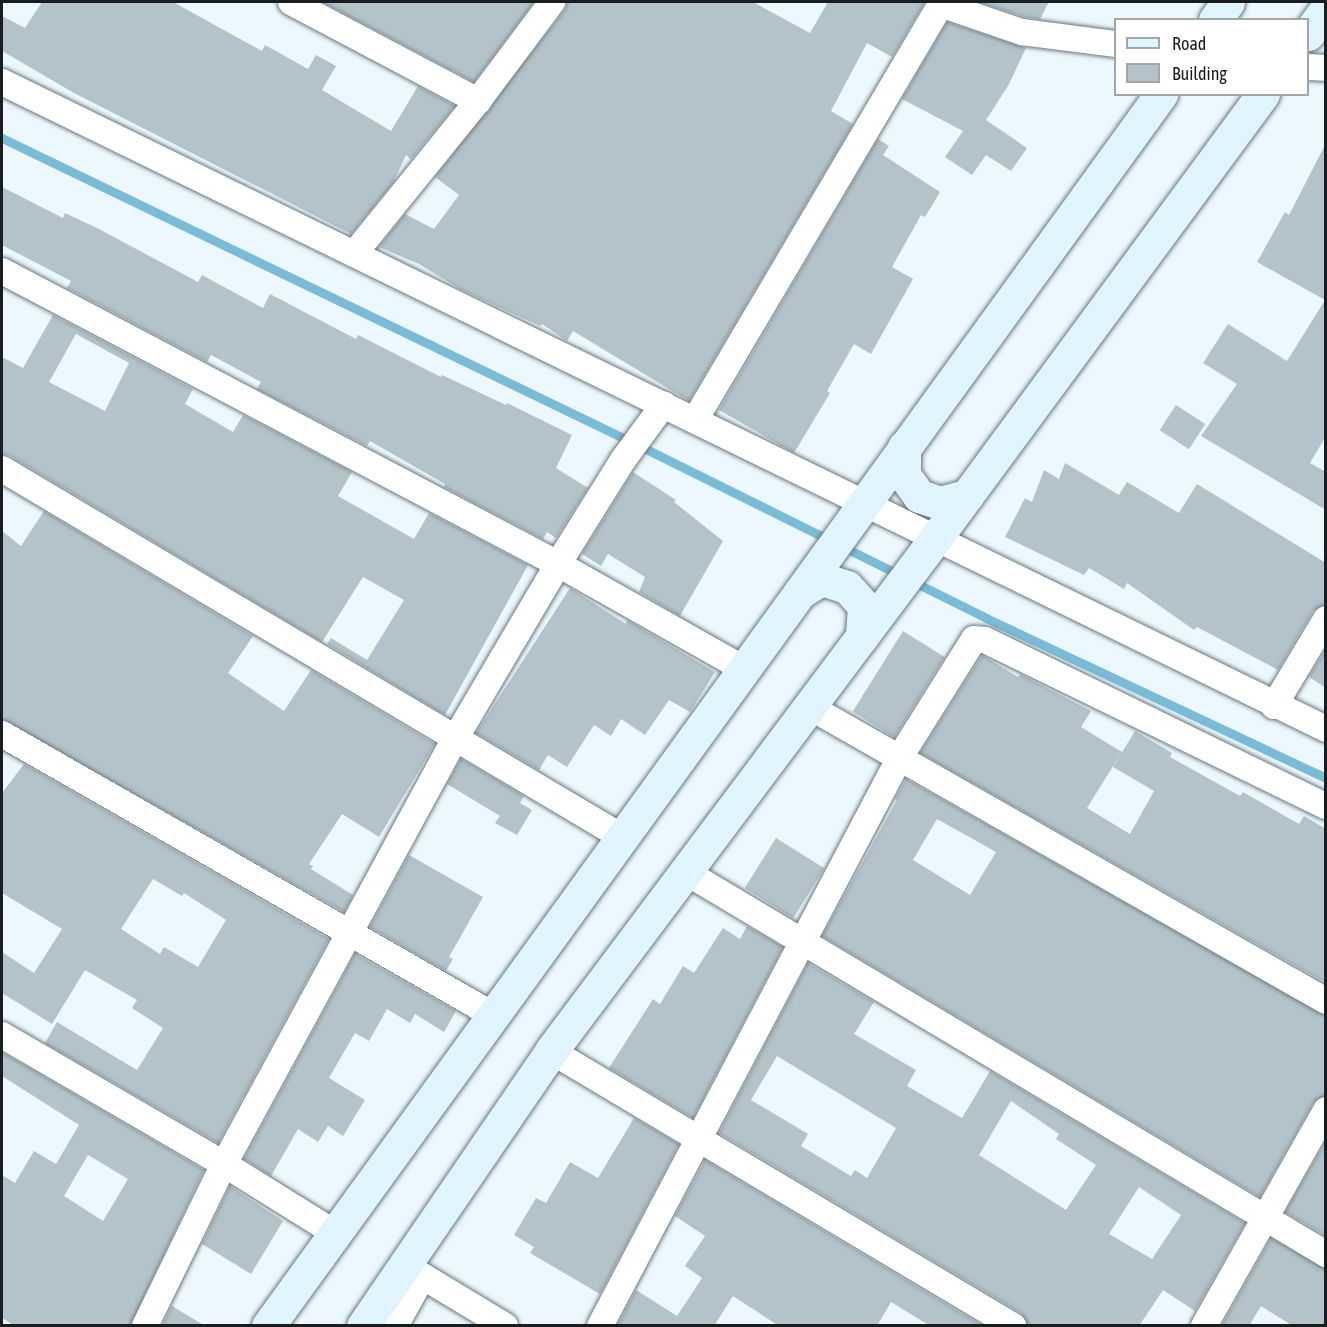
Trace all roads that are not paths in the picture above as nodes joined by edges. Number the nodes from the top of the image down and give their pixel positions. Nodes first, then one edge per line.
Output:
1 (291, 2) edge
2 (552, 2) edge
3 (1228, 2) edge
4 (941, 3) edge
5 (1326, 9) edge
6 (1216, 18) edge
7 (1309, 33) edge
8 (1114, 44) edge
9 (1309, 67) edge
10 (1326, 68) edge
11 (2, 82) edge
12 (1160, 96) edge
13 (1262, 96) edge
14 (478, 101) junction
15 (354, 254) junction
16 (2, 271) edge
17 (664, 404) junction
18 (695, 420) junction
19 (904, 447) junction
20 (2, 469) edge
21 (968, 496) junction
22 (864, 504) junction
23 (935, 539) junction
24 (558, 564) junction
25 (800, 592) junction
26 (1326, 619) edge
27 (862, 637) junction
28 (744, 669) junction
29 (1274, 706) junction
30 (810, 707) junction
31 (1326, 729) edge
32 (2, 734) edge
33 (455, 739) junction
34 (900, 757) junction
35 (1326, 806) edge
36 (622, 837) junction
37 (684, 871) junction
38 (349, 931) junction
39 (802, 942) junction
40 (1326, 1001) edge
41 (493, 1015) junction
42 (2, 1035) edge
43 (551, 1051) junction
44 (1326, 1110) edge
45 (700, 1140) junction
46 (224, 1164) junction
47 (1264, 1219) junction
48 (335, 1233) junction
49 (1326, 1254) edge
50 (414, 1271) junction
51 (145, 1326) edge
52 (268, 1326) edge
53 (363, 1326) edge
54 (394, 1326) edge
55 (505, 1326) edge
56 (600, 1326) edge
57 (1013, 1326) edge
58 (1204, 1326) edge

1 - 14 street
2 - 14 street
3 - 6 street
4 - 8 street
4 - 18 street
5 - 7 street
9 - 10 street
11 - 15 street
12 - 19 street
13 - 21 street
14 - 15 street
15 - 17 street
16 - 24 street
17 - 18 street
17 - 24 street
18 - 22 street
19 - 21 street
19 - 22 street
20 - 33 street
21 - 23 street
22 - 23 street
22 - 25 street
23 - 27 street
23 - 29 street
24 - 28 street
24 - 33 street
25 - 27 street
25 - 28 street
26 - 29 street
27 - 30 street
28 - 36 street
29 - 31 street
30 - 34 street
30 - 37 street
32 - 38 street
33 - 36 street
33 - 38 street
34 - 35 street
34 - 39 street
34 - 40 street
36 - 41 street
37 - 39 street
37 - 43 street
38 - 41 street
38 - 46 street
39 - 45 street
39 - 47 street
41 - 48 street
42 - 46 street
43 - 45 street
43 - 50 street
44 - 47 street
45 - 56 street
45 - 57 street
46 - 48 street
46 - 51 street
47 - 49 street
47 - 58 street
48 - 52 street
50 - 53 street
50 - 54 street
50 - 55 street

